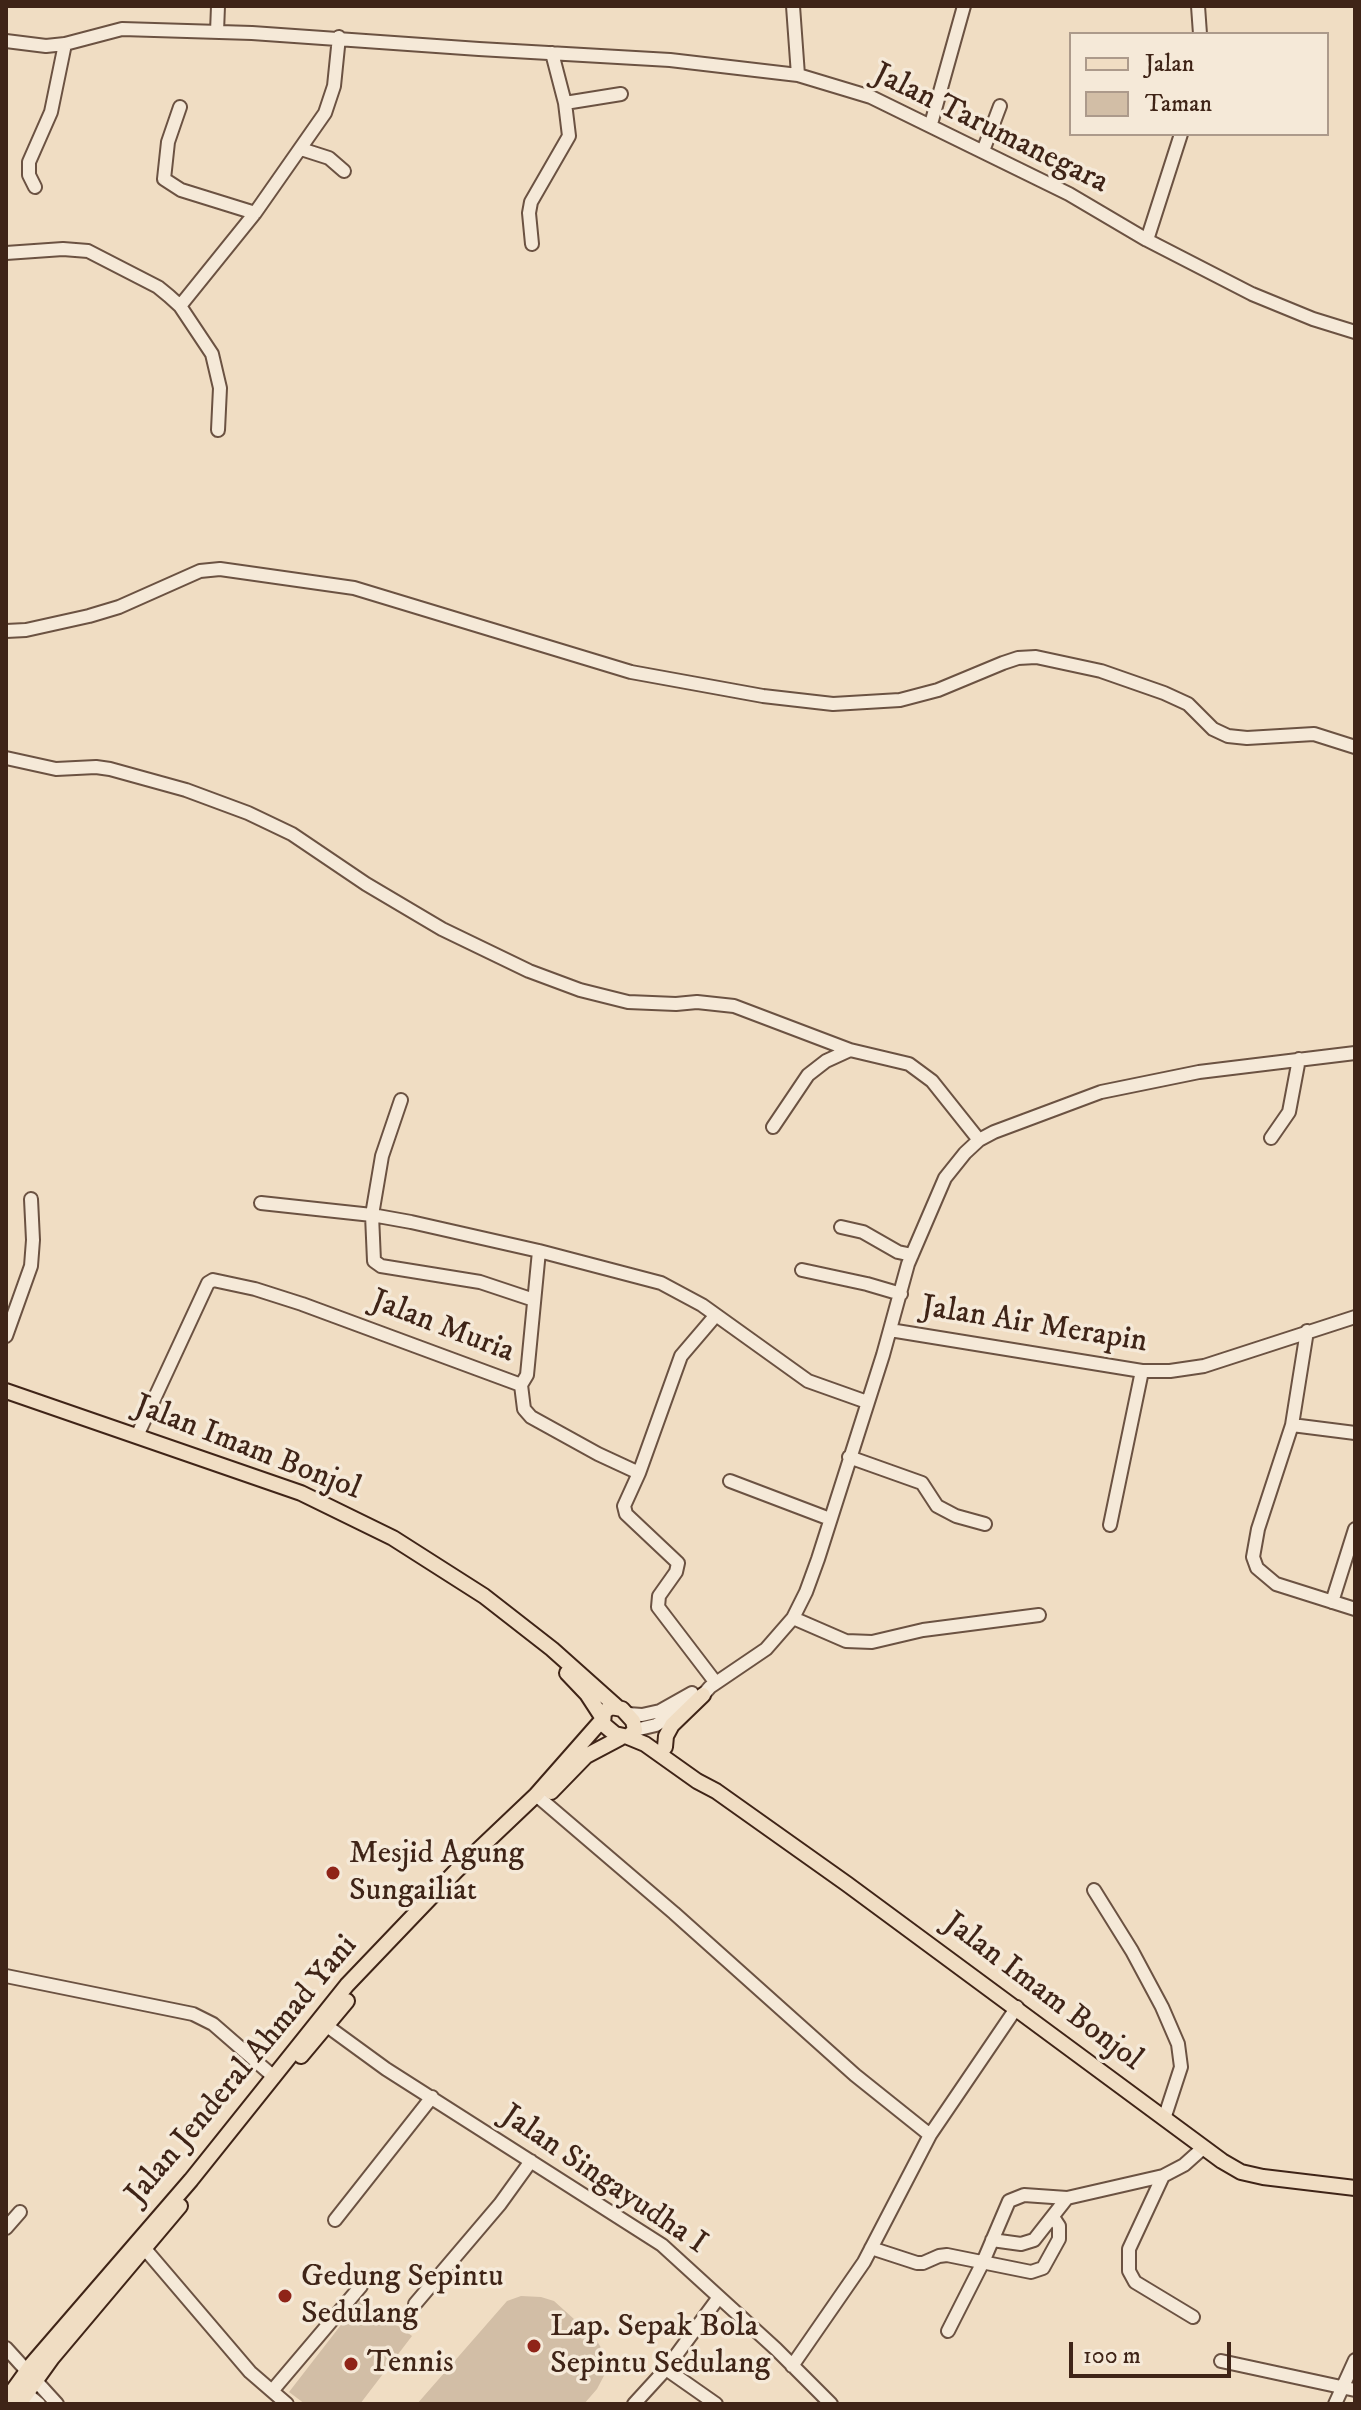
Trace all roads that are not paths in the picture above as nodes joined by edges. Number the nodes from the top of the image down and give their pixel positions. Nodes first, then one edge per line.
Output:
1 (218, 6) edge
2 (793, 6) edge
3 (964, 6) edge
4 (1198, 6) edge
5 (217, 32) junction
6 (1200, 32) edge
7 (339, 37) junction
8 (6, 41) edge
9 (65, 44) junction
10 (552, 53) junction
11 (798, 75) junction
12 (621, 94) dead end
13 (565, 103) junction
14 (1000, 106) dead end
15 (180, 107) dead end
16 (931, 124) junction
17 (1180, 136) edge
18 (301, 149) junction
19 (983, 151) junction
20 (344, 171) dead end
21 (35, 187) dead end
22 (255, 213) junction
23 (1147, 240) junction
24 (532, 244) dead end
25 (6, 253) edge
26 (180, 306) junction
27 (1355, 332) edge
28 (218, 430) dead end
29 (6, 631) edge
30 (1355, 747) edge
31 (6, 758) edge
32 (850, 1050) junction
33 (1355, 1053) edge
34 (1299, 1059) junction
35 (401, 1100) dead end
36 (773, 1127) dead end
37 (1271, 1138) dead end
38 (979, 1140) junction
39 (31, 1199) dead end
40 (261, 1203) dead end
41 (372, 1215) junction
42 (841, 1227) dead end
43 (539, 1251) junction
44 (912, 1255) junction
45 (802, 1270) dead end
46 (901, 1294) junction
47 (534, 1300) junction
48 (716, 1315) junction
49 (1355, 1317) edge
50 (890, 1330) junction
51 (1307, 1331) junction
52 (6, 1336) edge
53 (1142, 1371) junction
54 (521, 1385) junction
55 (6, 1391) edge
56 (867, 1402) junction
57 (1292, 1425) junction
58 (1355, 1433) edge
59 (137, 1436) junction
60 (849, 1457) junction
61 (639, 1473) junction
62 (730, 1481) dead end
63 (830, 1519) junction
64 (985, 1524) dead end
65 (1110, 1525) dead end
66 (1355, 1529) edge
67 (1332, 1602) junction
68 (1355, 1609) edge
69 (1039, 1615) dead end
70 (793, 1618) junction
71 (536, 1637) junction
72 (710, 1688) junction
73 (623, 1710) junction
74 (602, 1718) junction
75 (629, 1734) junction
76 (665, 1747) junction
77 (716, 1791) junction
78 (539, 1798) junction
79 (1094, 1890) dead end
80 (6, 1976) edge
81 (1017, 2007) junction
82 (327, 2026) junction
83 (274, 2077) junction
84 (432, 2097) junction
85 (1164, 2119) junction
86 (930, 2135) junction
87 (1203, 2148) junction
88 (531, 2161) junction
89 (1163, 2176) junction
90 (1355, 2188) edge
91 (1067, 2198) junction
92 (20, 2212) dead end
93 (1053, 2217) junction
94 (335, 2220) dead end
95 (6, 2228) edge
96 (992, 2240) junction
97 (871, 2248) junction
98 (145, 2249) junction
99 (983, 2262) junction
100 (361, 2286) dead end
101 (719, 2297) junction
102 (415, 2304) dead end
103 (1193, 2317) dead end
104 (948, 2331) dead end
105 (6, 2348) edge
106 (1355, 2360) edge
107 (1221, 2361) dead end
108 (792, 2366) junction
109 (666, 2369) junction
110 (32, 2376) junction
111 (1349, 2388) edge
112 (272, 2391) junction
113 (25, 2397) edge
114 (6, 2400) edge
115 (57, 2404) edge
116 (287, 2404) edge
117 (634, 2404) edge
118 (716, 2404) edge
119 (831, 2404) edge
120 (1335, 2404) edge

1 - 5 street
2 - 11 street
3 - 16 street
4 - 6 street
5 - 7 street, Jalan Tarumanegara
5 - 9 street, Jalan Tarumanegara
7 - 10 street, Jalan Tarumanegara
7 - 18 street
8 - 9 street, Jalan Tarumanegara
9 - 21 street
10 - 11 street, Jalan Tarumanegara
10 - 13 street
11 - 16 street, Jalan Tarumanegara
12 - 13 street
13 - 24 street
14 - 19 street
15 - 22 street
16 - 19 street, Jalan Tarumanegara
17 - 23 street
18 - 20 street
18 - 22 street
19 - 23 street, Jalan Tarumanegara
22 - 26 street
23 - 27 street, Jalan Tarumanegara
25 - 26 street
26 - 28 street
29 - 30 street
31 - 32 street
32 - 36 street
32 - 38 street
33 - 34 street
34 - 37 street
34 - 38 street
35 - 41 street
38 - 44 street
39 - 52 street
40 - 41 street
41 - 43 street
41 - 47 street
42 - 44 street
43 - 47 street, Jalan Muria
43 - 48 street
44 - 46 street
45 - 46 street
46 - 50 street
47 - 54 street, Jalan Muria
48 - 56 street
48 - 61 street
49 - 51 street, Jalan Air Merapin
50 - 53 street, Jalan Air Merapin
50 - 56 street
51 - 53 street, Jalan Air Merapin
51 - 57 street
53 - 65 street
54 - 59 street, Jalan Muria
54 - 61 street
55 - 59 main road, Jalan Imam Bonjol
56 - 60 street
57 - 58 street
57 - 67 street
59 - 71 main road, Jalan Imam Bonjol
60 - 63 street
60 - 64 street
61 - 72 street
62 - 63 street
63 - 70 street
66 - 67 street
67 - 68 street
69 - 70 street
70 - 72 street
71 - 73 main road, Jalan Imam Bonjol
71 - 74 main road, Jalan Imam Bonjol
72 - 73 street
72 - 75 street
72 - 76 main road
73 - 74 main road, Jalan Jenderal Ahmad Yani
73 - 75 main road
74 - 75 main road, Jalan Imam Bonjol
74 - 78 main road, Jalan Jenderal Ahmad Yani
75 - 76 main road, Jalan Imam Bonjol
75 - 77 main road, Jalan Imam Bonjol
75 - 78 main road, Jalan Jenderal Ahmad Yani
76 - 77 main road, Jalan Imam Bonjol
77 - 81 main road, Jalan Imam Bonjol
78 - 82 main road, Jalan Jenderal Ahmad Yani
78 - 83 main road, Jalan Jenderal Ahmad Yani
78 - 86 street
79 - 85 street
80 - 83 street
81 - 85 main road, Jalan Imam Bonjol
81 - 86 street
82 - 84 street, Jalan Singayudha I
82 - 98 main road, Jalan Jenderal Ahmad Yani
83 - 110 main road, Jalan Jenderal Ahmad Yani
84 - 88 street, Jalan Singayudha I
84 - 94 street
85 - 87 main road, Jalan Imam Bonjol
86 - 97 street
87 - 89 street
87 - 90 main road, Jalan Imam Bonjol
88 - 101 street, Jalan Singayudha I
88 - 102 street
89 - 91 street
89 - 103 street
91 - 93 street
91 - 96 street
92 - 95 street
93 - 96 street
93 - 99 street
96 - 99 street
97 - 99 street
97 - 108 street
98 - 110 main road, Jalan Jenderal Ahmad Yani
98 - 112 street
99 - 104 street
100 - 112 street
101 - 108 street, Jalan Singayudha I
101 - 109 street
105 - 110 street
106 - 111 street
107 - 111 street
108 - 119 street, Jalan Singayudha I
109 - 117 street
109 - 118 street
110 - 113 main road, Jalan Jenderal Ahmad Yani
110 - 115 street
111 - 120 street
112 - 116 street
113 - 114 main road, Jalan Jenderal Ahmad Yani

